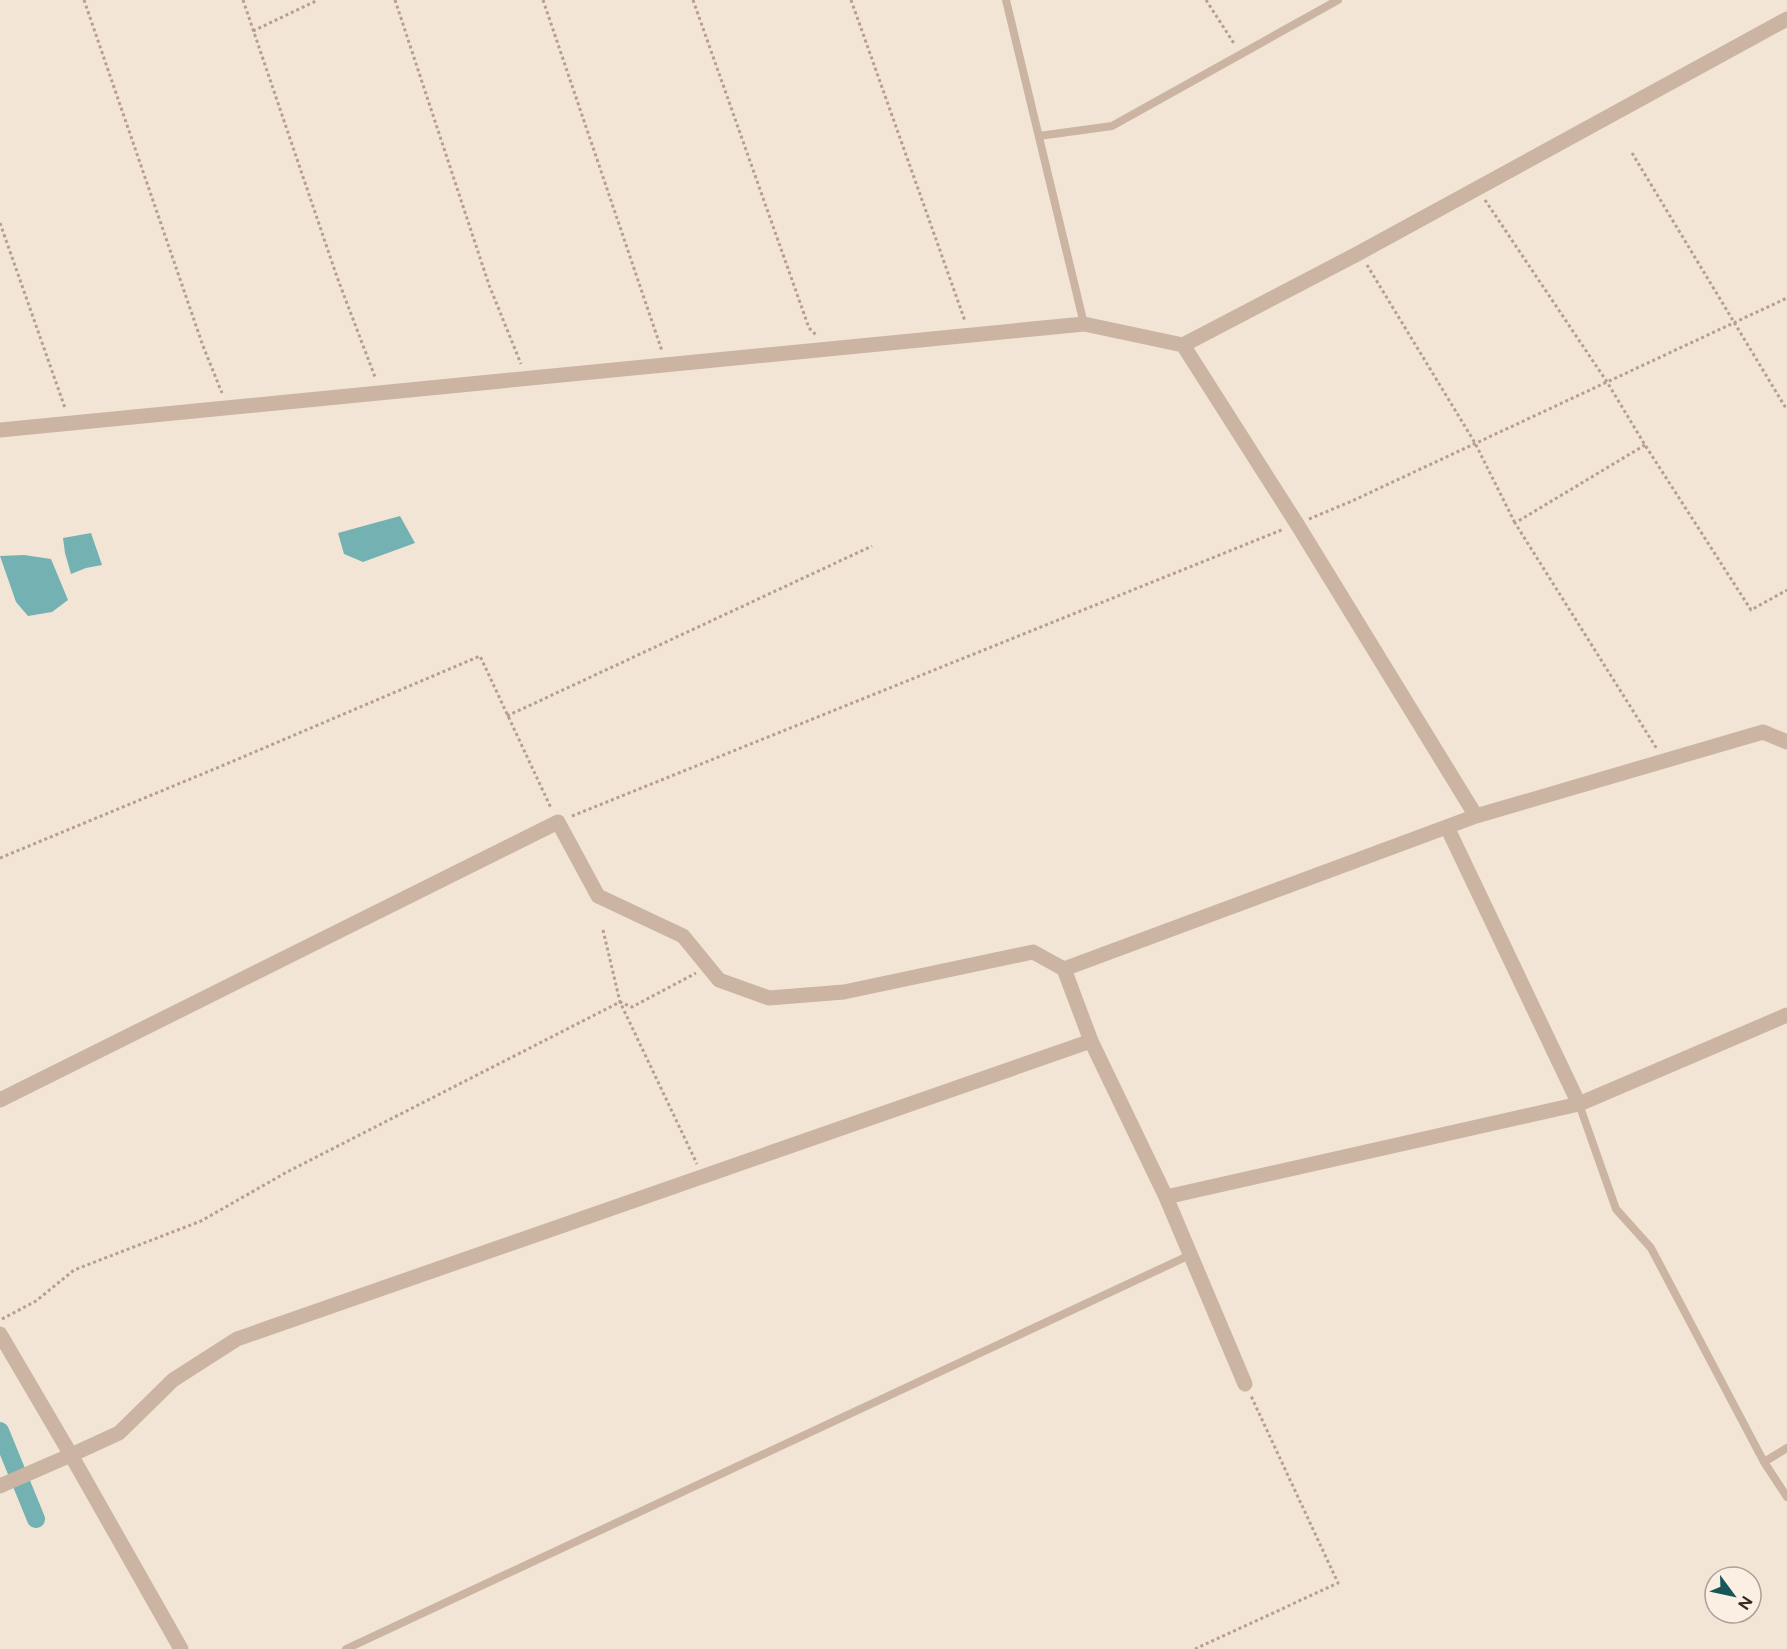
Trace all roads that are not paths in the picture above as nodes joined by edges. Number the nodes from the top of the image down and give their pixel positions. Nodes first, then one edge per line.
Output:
1 (1005, 0) edge
2 (1338, 0) edge
3 (1787, 19) edge
4 (1039, 136) junction
5 (1084, 324) junction
6 (1183, 345) junction
7 (0, 430) edge
8 (1787, 742) edge
9 (1476, 816) junction
10 (1447, 827) junction
11 (1064, 969) junction
12 (1787, 1015) edge
13 (1091, 1041) junction
14 (0, 1100) edge
15 (1579, 1104) junction
16 (1166, 1197) junction
17 (1190, 1255) junction
18 (0, 1334) edge
19 (1245, 1384) road end
20 (1787, 1448) edge
21 (71, 1455) junction
22 (1764, 1462) junction
23 (0, 1486) edge
24 (1787, 1497) edge
25 (181, 1649) edge
26 (346, 1649) edge

1 - 4 lane
2 - 4 lane
3 - 6 street
4 - 5 lane
5 - 6 street
5 - 7 street
6 - 9 street
8 - 9 street
9 - 10 street
10 - 11 street
10 - 15 street
11 - 13 street
11 - 14 street
12 - 15 street
13 - 16 street
13 - 21 street
15 - 16 street
15 - 22 lane
16 - 17 street
17 - 19 street
17 - 26 lane
18 - 21 street
20 - 22 lane
21 - 23 street
21 - 25 street
22 - 24 lane

